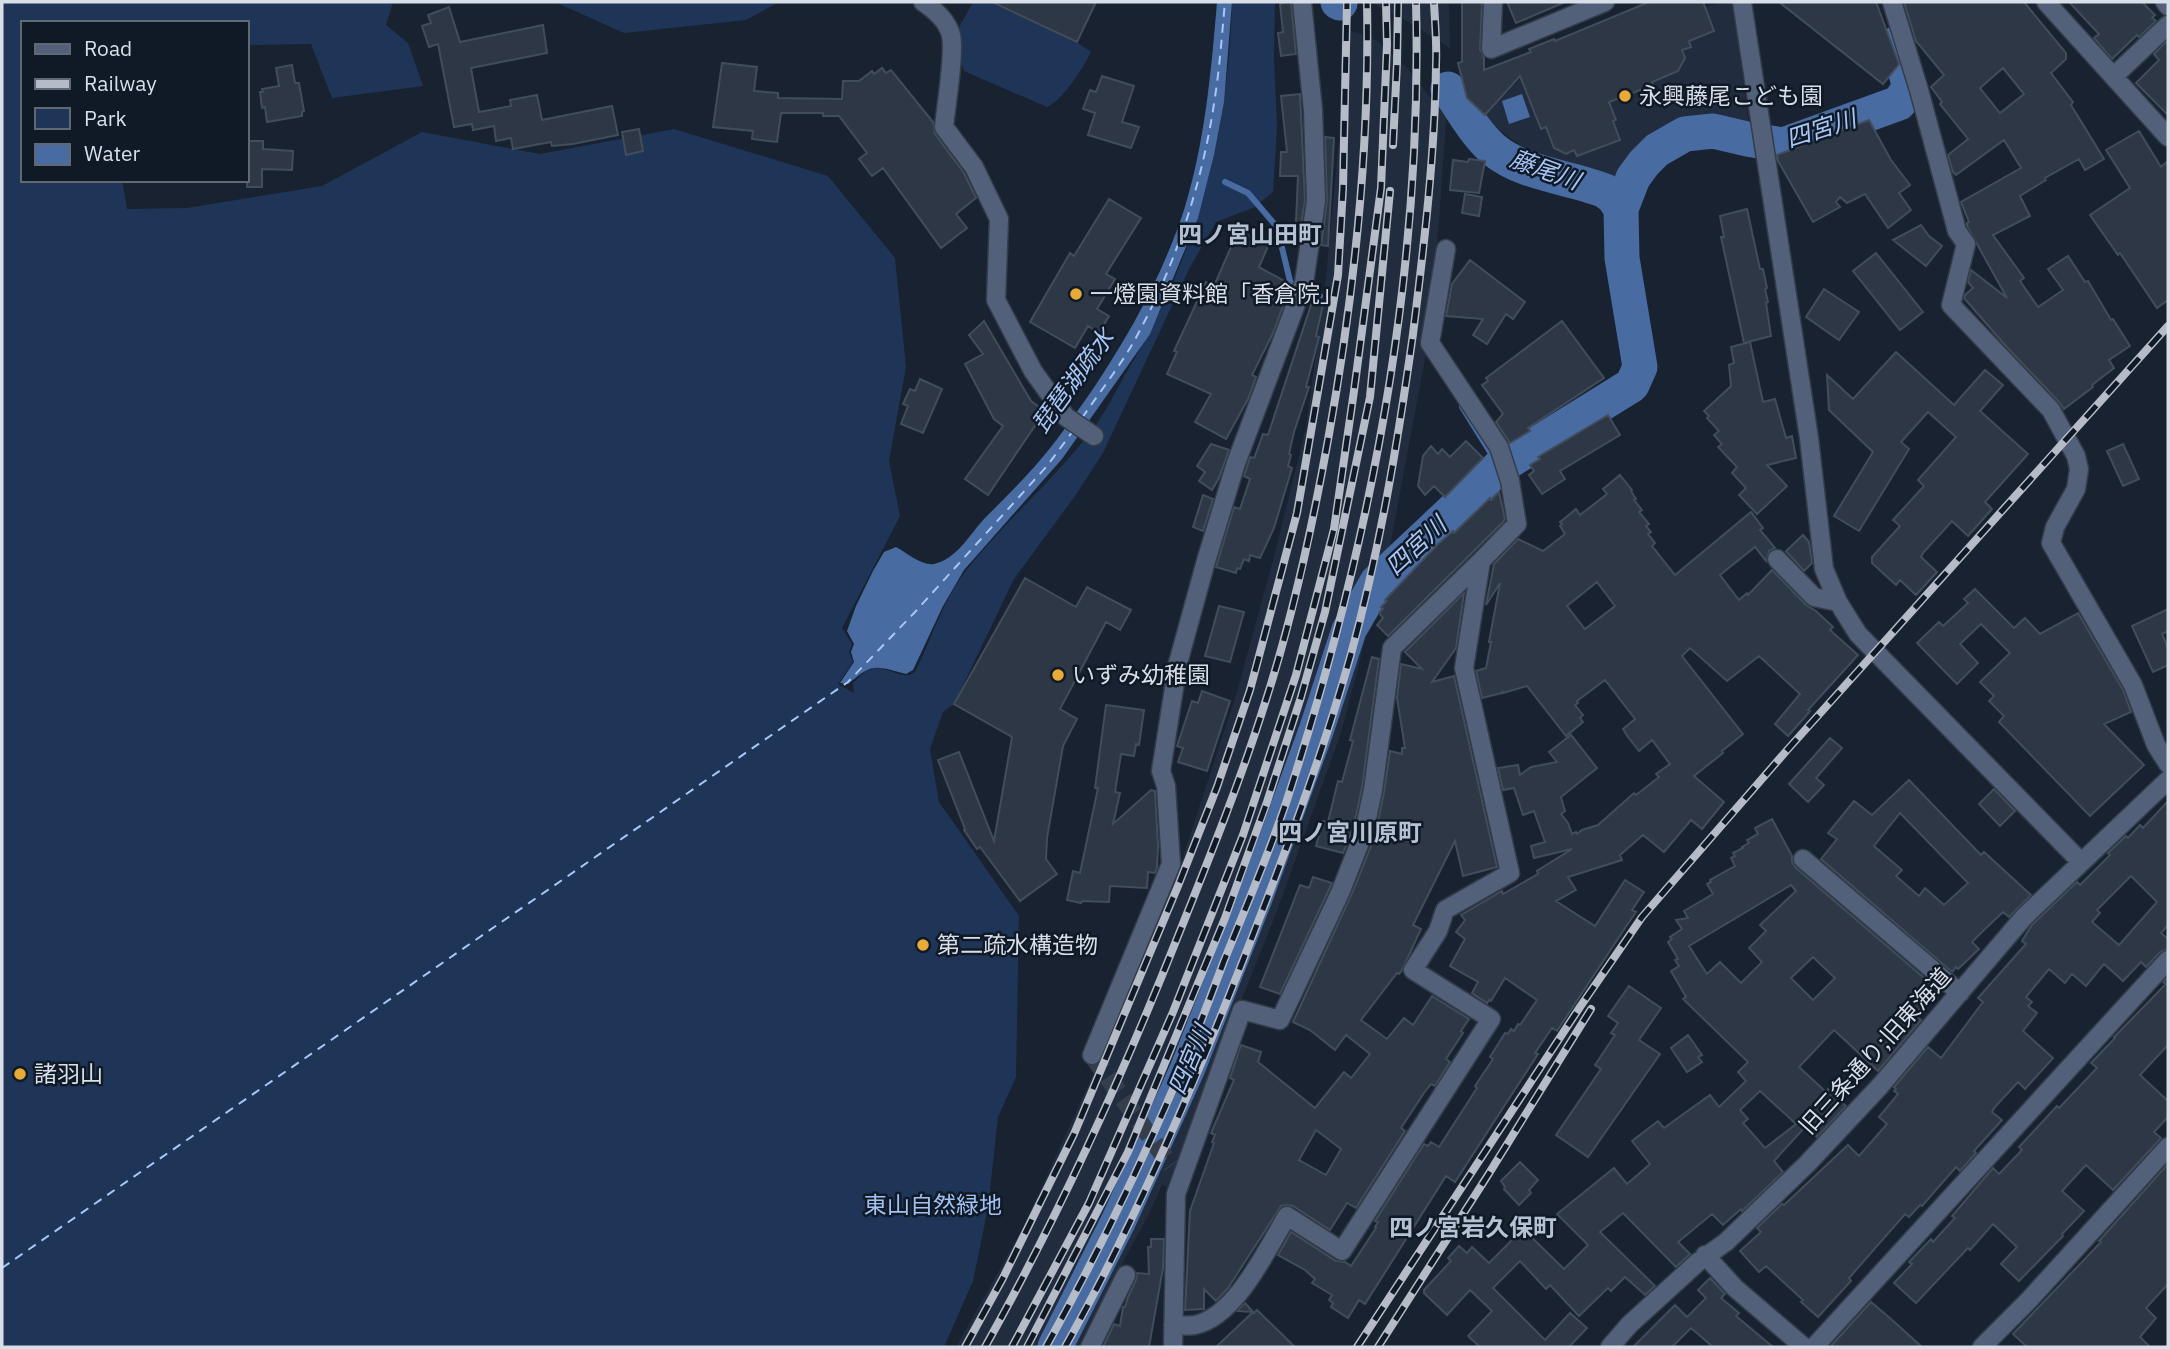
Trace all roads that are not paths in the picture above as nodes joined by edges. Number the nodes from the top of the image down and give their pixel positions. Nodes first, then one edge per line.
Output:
1 (923, 2) edge
2 (1302, 2) edge
3 (1493, 2) edge
4 (1605, 2) edge
5 (1742, 2) edge
6 (1892, 2) edge
7 (2046, 2) edge
8 (2168, 25) edge
9 (2114, 76) junction
10 (2168, 138) edge
11 (1446, 249) dead end
12 (1092, 435) dead end
13 (1777, 559) dead end
14 (1481, 561) junction
15 (1838, 602) junction
16 (2168, 764) edge
17 (2168, 780) edge
18 (1803, 859) dead end
19 (2081, 862) junction
20 (2168, 960) edge
21 (1960, 993) junction
22 (1092, 1055) dead end
23 (2168, 1147) edge
24 (1705, 1255) junction
25 (1126, 1275) dead end
26 (1173, 1325) junction
27 (1794, 1344) edge
28 (1090, 1347) edge
29 (1173, 1347) edge
30 (1610, 1347) edge
31 (1814, 1347) edge
32 (1982, 1347) edge

1 - 12 street
2 - 22 street
3 - 4 street
5 - 15 street
6 - 16 street
7 - 9 street
8 - 9 street
9 - 10 street
11 - 14 street
13 - 15 street
14 - 26 street
14 - 26 street
15 - 19 street
17 - 19 street, 旧三条通り;旧東海道
18 - 21 street
19 - 21 street, 旧三条通り;旧東海道
20 - 31 street
21 - 24 street, 旧三条通り;旧東海道
23 - 32 street
24 - 27 street
24 - 30 street, 旧三条通り;旧東海道
25 - 28 street
26 - 29 street

